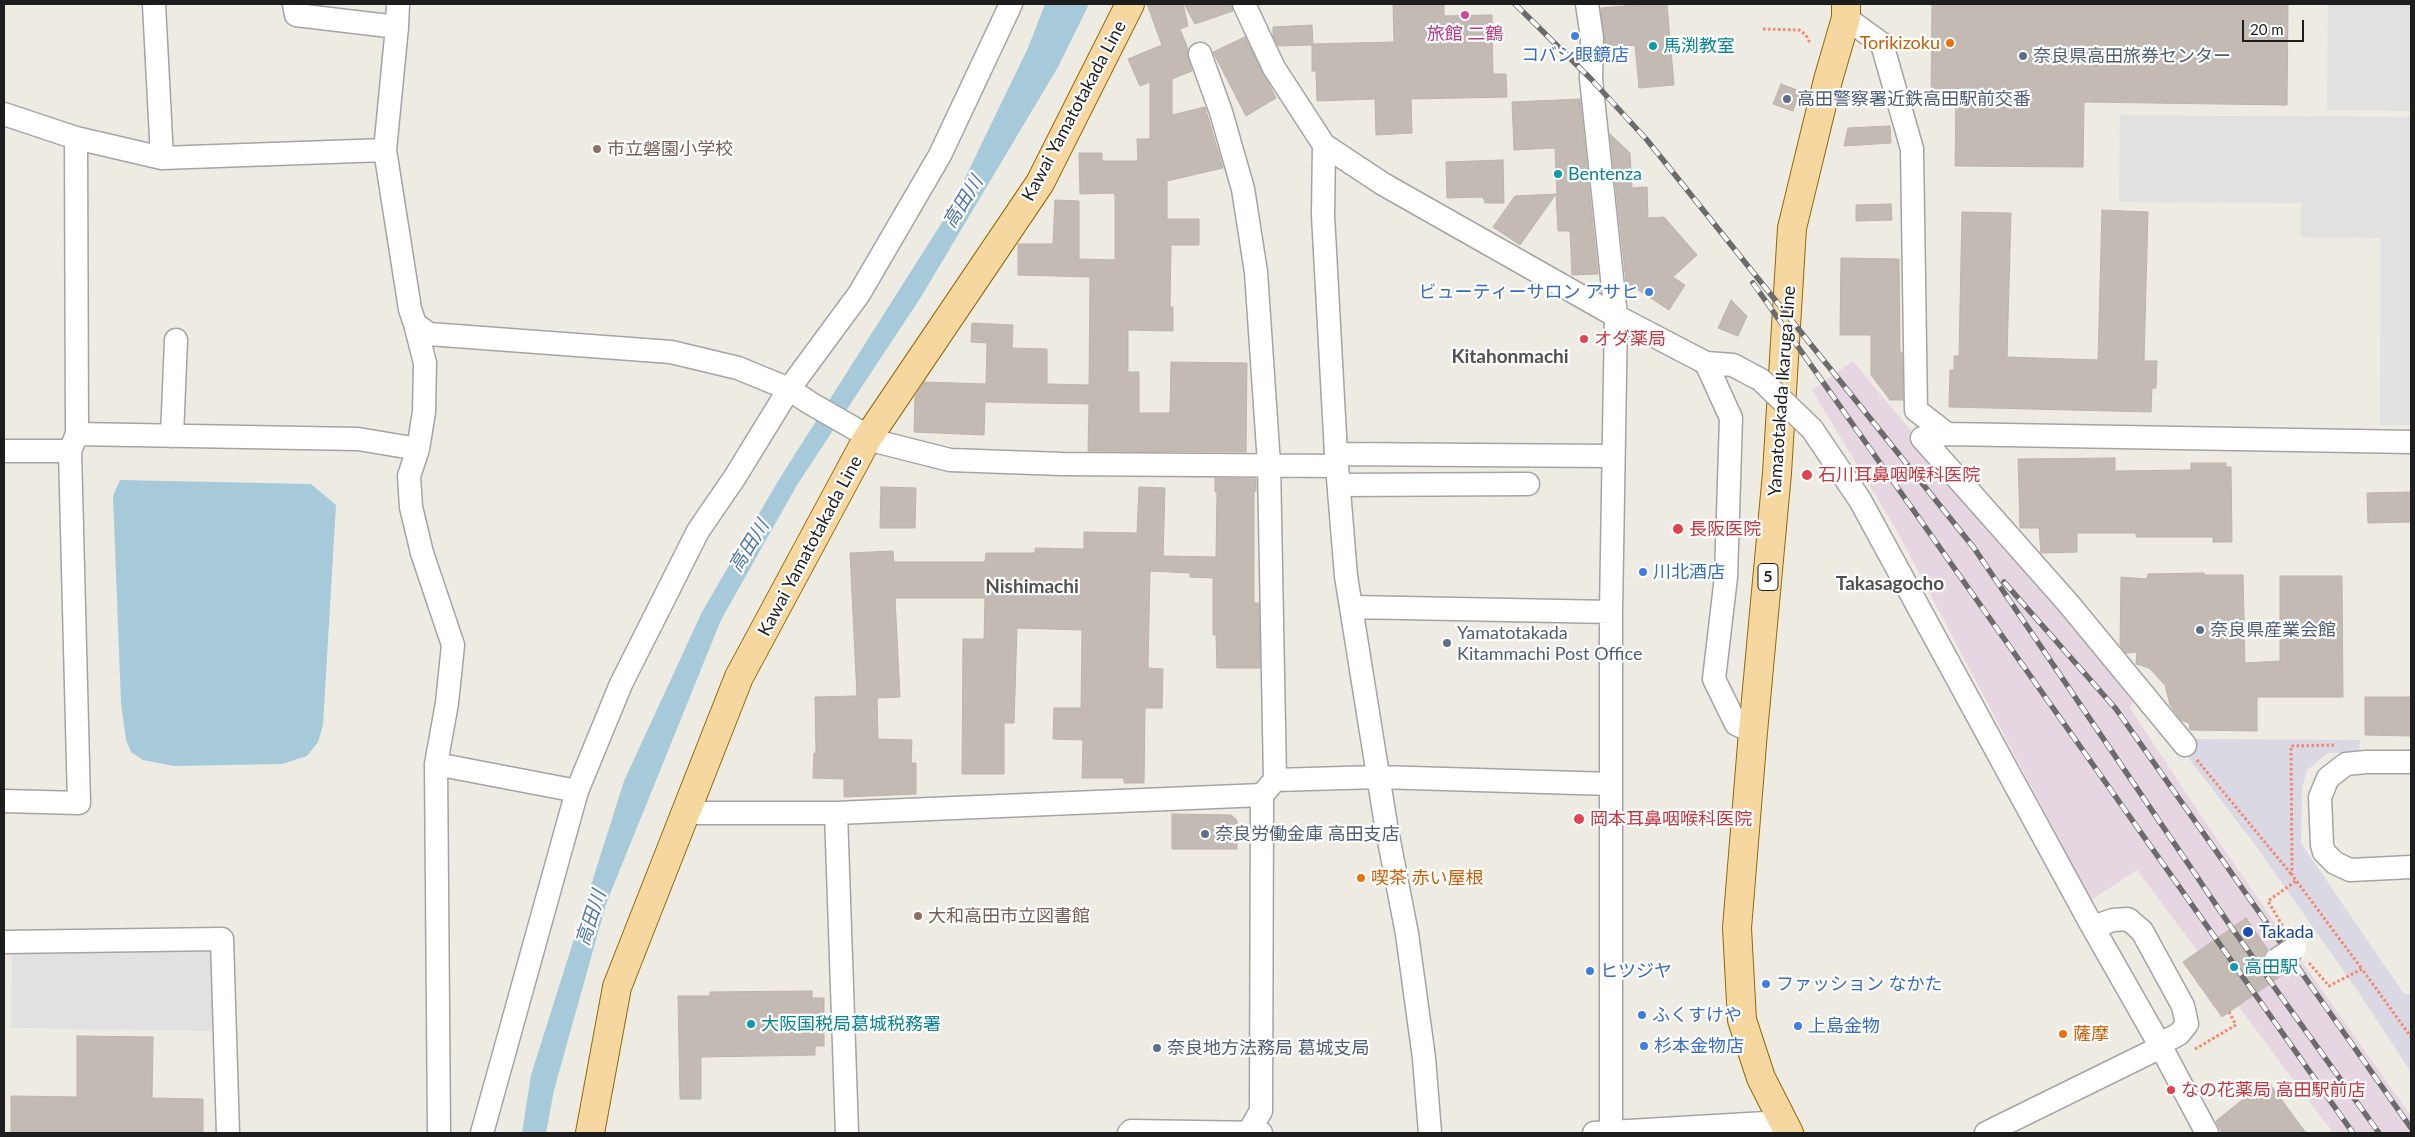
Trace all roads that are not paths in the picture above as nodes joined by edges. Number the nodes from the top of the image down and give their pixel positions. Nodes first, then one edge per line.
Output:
1 (154, 4) edge
2 (294, 4) edge
3 (398, 4) edge
4 (1011, 4) edge
5 (1130, 4) edge
6 (1244, 4) edge
7 (1587, 4) edge
8 (1846, 11) edge
9 (397, 27) junction
10 (1200, 54) dead end
11 (4, 114) edge
12 (76, 138) junction
13 (1324, 145) junction
14 (385, 150) junction
15 (162, 158) junction
16 (1616, 316) junction
17 (415, 324) junction
18 (176, 340) dead end
19 (1706, 362) junction
20 (789, 389) junction
21 (1947, 434) junction
22 (862, 435) junction
23 (172, 436) junction
24 (73, 442) junction
25 (2411, 442) edge
26 (418, 448) junction
27 (4, 451) edge
28 (1612, 456) junction
29 (1269, 464) junction
30 (1337, 468) junction
31 (1528, 484) dead end
32 (1351, 606) junction
33 (1610, 612) junction
34 (1753, 732) junction
35 (2185, 745) road end
36 (2411, 762) edge
37 (436, 764) junction
38 (1378, 777) junction
39 (1610, 784) junction
40 (1269, 788) junction
41 (577, 791) junction
42 (4, 801) edge
43 (686, 813) junction
44 (836, 813) junction
45 (2411, 868) edge
46 (2092, 927) junction
47 (4, 942) edge
48 (2295, 948) road end
49 (2276, 960) dead end
50 (2160, 1045) junction
51 (1786, 1128) edge
52 (228, 1133) edge
53 (440, 1133) edge
54 (482, 1133) edge
55 (590, 1133) edge
56 (847, 1133) edge
57 (1129, 1133) edge
58 (1248, 1133) edge
59 (1265, 1133) edge
60 (1430, 1133) edge
61 (1594, 1133) edge
62 (1611, 1133) edge
63 (1986, 1133) edge
64 (2207, 1133) edge

1 - 15 street
2 - 9 street
3 - 9 street
4 - 20 street
5 - 22 main road, Kawai Yamatotakada Line
6 - 13 street
7 - 16 street
8 - 21 street
8 - 34 main road, Yamatotakada Ikaruga Line / 5
9 - 14 street
10 - 29 street
11 - 12 street
12 - 15 street
12 - 24 street
13 - 16 street
13 - 30 street
14 - 15 street
14 - 17 street
16 - 19 street
16 - 28 street
17 - 20 street
17 - 26 street
18 - 23 street
19 - 34 street
19 - 46 street, bridge
20 - 22 street
20 - 41 street
21 - 25 street
21 - 35 street
22 - 29 street
22 - 43 main road, Kawai Yamatotakada Line
23 - 24 street
23 - 26 street
24 - 27 street
24 - 42 street
26 - 37 street
28 - 30 street
28 - 33 street
29 - 30 street
29 - 40 street
30 - 31 street
30 - 32 street
32 - 33 street
32 - 38 street
33 - 39 street
34 - 51 main road, Yamatotakada Ikaruga Line / 5
36 - 45 street
37 - 41 street
37 - 53 street
38 - 39 street
38 - 40 street
38 - 60 street
39 - 62 street
40 - 44 street
40 - 58 street
41 - 54 street
43 - 44 street
43 - 55 main road, Kawai Yamatotakada Line
44 - 56 street
46 - 50 street
46 - 50 street
47 - 52 street
48 - 49 street, bridge
50 - 63 street
50 - 64 street
51 - 62 street
57 - 58 street
58 - 59 street
61 - 62 street

